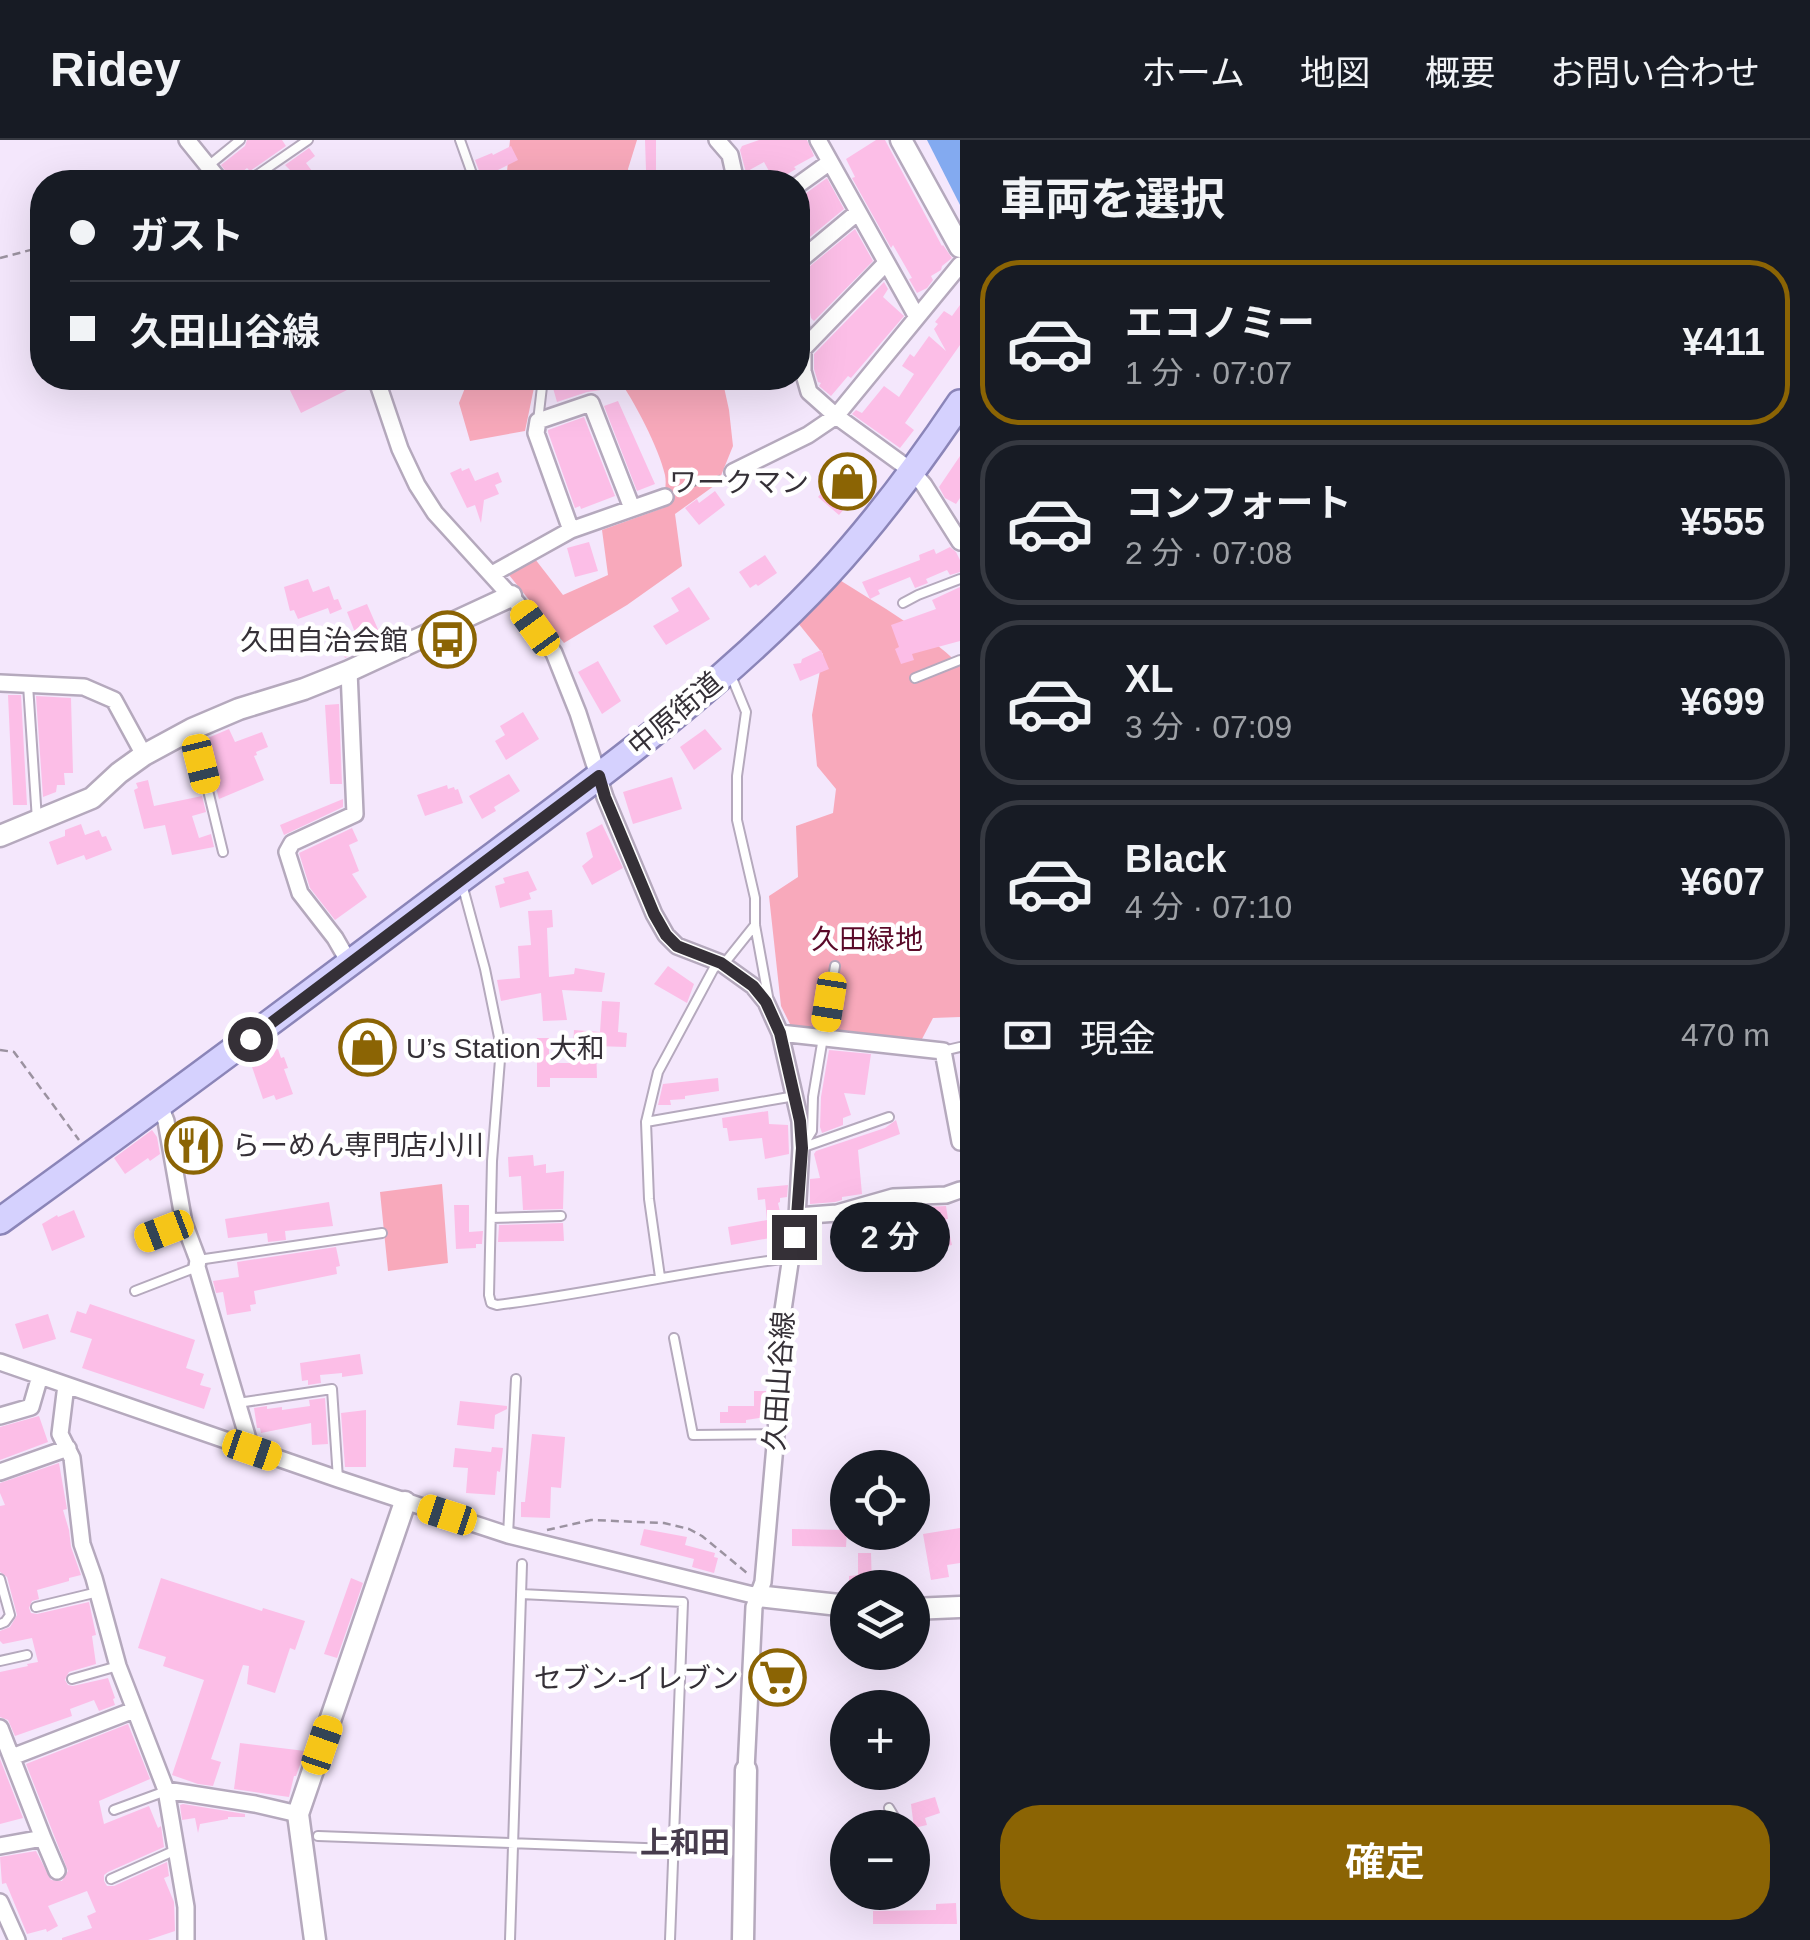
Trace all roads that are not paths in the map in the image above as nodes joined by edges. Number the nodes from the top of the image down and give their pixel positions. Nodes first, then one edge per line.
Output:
1 (187, 140) edge
2 (240, 140) edge
3 (308, 140) edge
4 (460, 140) edge
5 (744, 140) edge
6 (818, 140) edge
7 (901, 140) edge
8 (722, 145) edge
9 (830, 162) junction
10 (208, 166) junction
11 (211, 170) edge
12 (264, 170) edge
13 (471, 170) edge
14 (733, 170) edge
15 (810, 176) edge
16 (858, 212) junction
17 (960, 247) edge
18 (810, 252) edge
19 (886, 264) junction
20 (960, 265) edge
21 (917, 317) junction
22 (810, 343) edge
23 (380, 390) edge
24 (542, 390) edge
25 (809, 390) edge
26 (960, 403) edge
27 (836, 416) junction
28 (538, 421) junction
29 (732, 472) road end
30 (913, 472) junction
31 (665, 497) road end
32 (632, 508) junction
33 (571, 530) junction
34 (959, 538) edge
35 (492, 574) junction
36 (960, 579) edge
37 (511, 596) junction
38 (903, 603) dead end
39 (960, 660) edge
40 (728, 669) junction
41 (349, 670) junction
42 (914, 678) dead end
43 (0, 683) edge
44 (28, 684) junction
45 (192, 729) junction
46 (144, 755) junction
47 (599, 776) junction
48 (37, 822) junction
49 (0, 836) edge
50 (223, 852) dead end
51 (461, 880) junction
52 (754, 925) junction
53 (721, 963) junction
54 (350, 964) junction
55 (834, 966) dead end
56 (772, 1015) junction
57 (780, 1033) junction
58 (824, 1038) junction
59 (960, 1047) edge
60 (943, 1051) junction
61 (795, 1096) junction
62 (956, 1102) edge
63 (160, 1106) junction
64 (888, 1117) dead end
65 (646, 1122) junction
66 (960, 1142) edge
67 (802, 1148) junction
68 (960, 1190) edge
69 (561, 1216) dead end
70 (797, 1216) junction
71 (492, 1218) junction
72 (0, 1220) edge
73 (184, 1224) junction
74 (382, 1233) dead end
75 (144, 1238) dead end
76 (790, 1258) junction
77 (197, 1264) junction
78 (660, 1277) junction
79 (135, 1291) dead end
80 (674, 1338) dead end
81 (0, 1362) edge
82 (40, 1376) junction
83 (516, 1380) dead end
84 (66, 1384) junction
85 (238, 1403) junction
86 (0, 1416) edge
87 (776, 1434) junction
88 (68, 1448) junction
89 (252, 1450) junction
90 (0, 1472) edge
91 (338, 1479) junction
92 (405, 1502) junction
93 (515, 1536) junction
94 (522, 1564) dead end
95 (0, 1579) edge
96 (755, 1587) junction
97 (98, 1592) junction
98 (521, 1594) junction
99 (830, 1602) edge
100 (36, 1606) dead end
101 (960, 1607) edge
102 (930, 1608) edge
103 (0, 1624) edge
104 (27, 1654) dead end
105 (0, 1661) edge
106 (118, 1666) junction
107 (72, 1678) dead end
108 (134, 1710) junction
109 (0, 1728) edge
110 (12, 1757) junction
111 (746, 1770) joint
112 (166, 1790) junction
113 (114, 1810) dead end
114 (298, 1814) junction
115 (318, 1836) dead end
116 (43, 1838) junction
117 (513, 1843) junction
118 (0, 1846) edge
119 (674, 1849) junction
120 (176, 1850) junction
121 (726, 1851) dead end
122 (56, 1871) dead end
123 (111, 1878) dead end
124 (0, 1902) edge
125 (3, 1920) edge
126 (183, 1939) edge
127 (16, 1940) edge
128 (315, 1940) edge
129 (510, 1940) edge
130 (670, 1940) edge
131 (743, 1940) edge

1 - 10 street
2 - 10 lane
3 - 12 lane
4 - 13 lane
5 - 8 street
6 - 9 street
7 - 17 street
8 - 14 street
9 - 15 street
9 - 16 street
10 - 11 street
16 - 18 street
16 - 19 street
19 - 21 street
19 - 22 street
20 - 21 street
21 - 27 street
23 - 35 street, 久田山谷線
24 - 28 lane
25 - 27 street
26 - 30 main road, 中原街道
27 - 29 street
27 - 30 street
28 - 32 street
28 - 33 street
30 - 34 street
30 - 40 main road, 中原街道
31 - 32 street
32 - 33 street
33 - 35 street
35 - 37 street, 久田山谷線
36 - 38 lane
37 - 41 street
37 - 47 street, 久田山谷線
39 - 42 lane
40 - 47 main road, 中原街道
40 - 52 lane
41 - 45 street
41 - 54 street
43 - 44 street
44 - 46 street
44 - 48 lane
45 - 46 street
45 - 50 lane
46 - 48 street
47 - 51 main road, 中原街道
47 - 53 street, 久田山谷線
48 - 49 street
51 - 54 main road, 中原街道
51 - 71 lane
52 - 53 lane
52 - 56 lane
53 - 56 street, 久田山谷線
53 - 65 lane
54 - 63 main road, 中原街道
55 - 58 lane
56 - 57 street, 久田山谷線
57 - 58 street
57 - 61 street, 久田山谷線
58 - 60 street
58 - 67 lane
59 - 60 lane
60 - 62 street
61 - 65 lane
61 - 67 street, 久田山谷線
62 - 66 street
63 - 72 main road, 中原街道
63 - 73 street
64 - 67 lane
65 - 78 lane
67 - 70 street, 久田山谷線
68 - 70 street
69 - 71 lane
70 - 76 street, 久田山谷線
71 - 78 lane
73 - 75 lane
73 - 77 street
74 - 77 lane
76 - 78 lane
76 - 87 street, 久田山谷線
77 - 79 lane
77 - 85 street
80 - 87 lane
81 - 82 street
82 - 84 street
82 - 86 street
83 - 93 lane
84 - 88 street
84 - 89 street
85 - 89 street
85 - 91 lane
87 - 96 street, 久田山谷線
88 - 90 street
88 - 97 street
89 - 91 street
91 - 92 street
92 - 93 street
92 - 114 street
93 - 96 street
94 - 98 lane
95 - 103 lane
96 - 99 street
96 - 111 street, 久田山谷線
97 - 100 lane
97 - 106 street
98 - 117 lane
98 - 119 lane
101 - 102 street
104 - 105 lane
106 - 107 lane
106 - 108 street
108 - 110 street
108 - 112 street
109 - 110 street
110 - 116 street
111 - 131 street, 久田山谷線
112 - 113 lane
112 - 114 street
112 - 120 street
114 - 128 street
115 - 117 lane
116 - 118 street
116 - 122 street
117 - 119 lane
117 - 129 lane
119 - 121 lane
119 - 130 lane
120 - 123 lane
120 - 126 street
124 - 125 street
125 - 127 street

